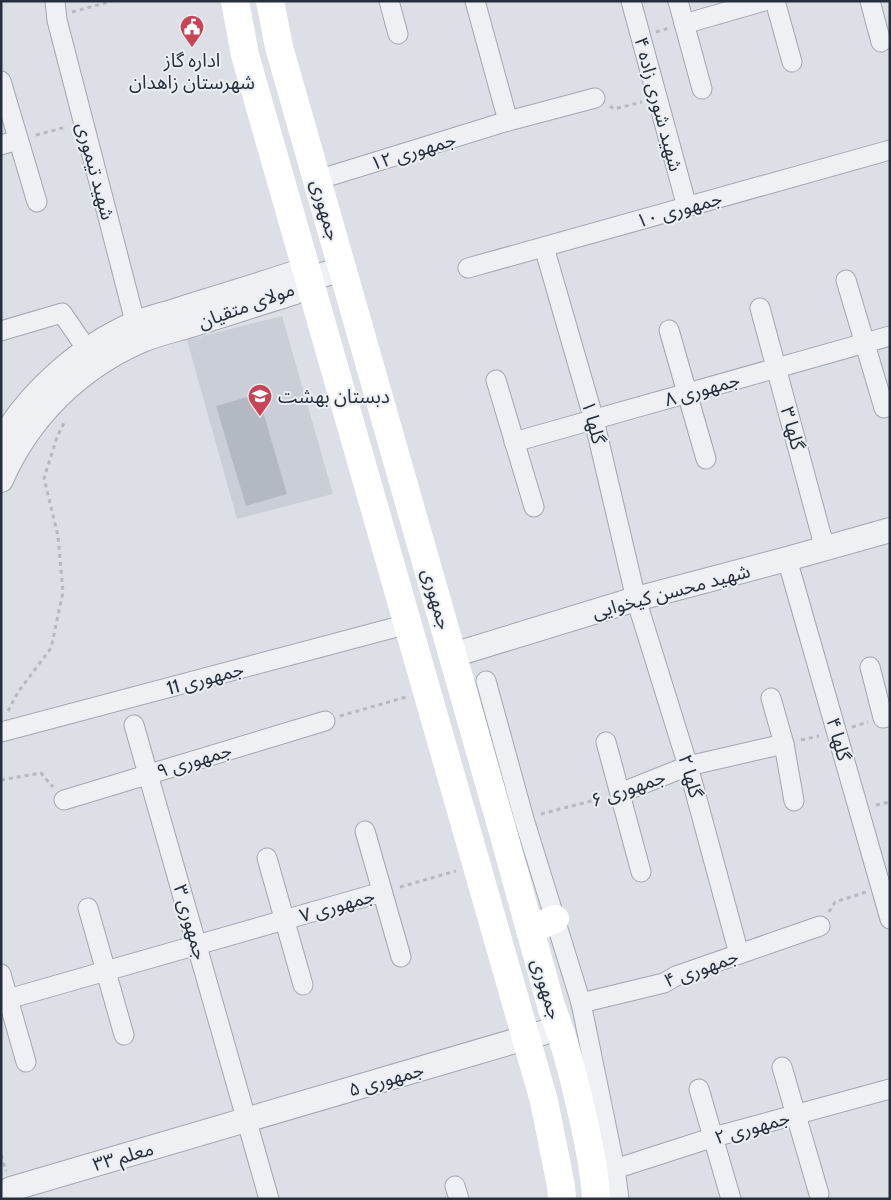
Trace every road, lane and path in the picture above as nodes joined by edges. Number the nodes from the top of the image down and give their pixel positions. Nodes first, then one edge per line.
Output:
1 (112, 1) edge
2 (235, 1) edge
3 (270, 1) edge
4 (389, 1) edge
5 (475, 1) edge
6 (631, 1) edge
7 (678, 1) edge
8 (764, 1) edge
9 (775, 1) edge
10 (870, 1) edge
11 (56, 8) edge
12 (684, 24) junction
13 (398, 34) dead end
14 (640, 36) junction
15 (880, 42) dead end
16 (792, 62) dead end
17 (1, 81) edge
18 (702, 89) dead end
19 (595, 98) joint
20 (657, 99) junction
21 (508, 121) junction
22 (84, 122) junction
23 (10, 143) edge
24 (890, 150) edge
25 (317, 180) junction
26 (36, 202) dead end
27 (687, 207) junction
28 (544, 247) junction
29 (468, 268) dead end
30 (342, 269) junction
31 (309, 279) junction
32 (846, 280) dead end
33 (760, 308) dead end
34 (669, 330) dead end
35 (1, 331) edge
36 (138, 332) junction
37 (890, 336) edge
38 (864, 343) junction
39 (88, 351) junction
40 (776, 368) junction
41 (496, 380) dead end
42 (687, 394) junction
43 (884, 408) dead end
44 (68, 415) dead end
45 (594, 420) junction
46 (1, 442) edge
47 (514, 442) junction
48 (706, 459) dead end
49 (1, 480) edge
50 (534, 507) dead end
51 (890, 530) edge
52 (825, 549) junction
53 (787, 560) junction
54 (636, 599) junction
55 (408, 624) junction
56 (453, 656) junction
57 (870, 667) dead end
58 (486, 682) dead end
59 (427, 690) junction
60 (771, 698) dead end
61 (886, 717) edge
62 (325, 721) joint
63 (3, 723) edge
64 (134, 725) dead end
65 (606, 742) dead end
66 (784, 744) junction
67 (688, 766) junction
68 (149, 774) junction
69 (1, 780) edge
70 (620, 793) junction
71 (64, 800) joint
72 (794, 801) dead end
73 (524, 819) junction
74 (365, 831) dead end
75 (267, 858) dead end
76 (477, 866) junction
77 (641, 872) dead end
78 (881, 887) junction
79 (382, 892) junction
80 (88, 908) dead end
81 (555, 919) junction
82 (890, 919) edge
83 (285, 920) junction
84 (820, 926) joint
85 (530, 930) junction
86 (197, 945) junction
87 (739, 954) junction
88 (401, 957) dead end
89 (106, 971) junction
90 (1, 974) edge
91 (303, 985) dead end
92 (8, 999) junction
93 (581, 1004) junction
94 (559, 1028) junction
95 (124, 1035) dead end
96 (526, 1038) junction
97 (26, 1062) dead end
98 (782, 1067) dead end
99 (699, 1089) dead end
100 (889, 1090) edge
101 (797, 1114) junction
102 (246, 1120) junction
103 (714, 1137) junction
104 (615, 1169) junction
105 (819, 1194) dead end
106 (1, 1195) edge
107 (269, 1199) edge
108 (562, 1199) edge
109 (596, 1199) edge
110 (620, 1199) edge
111 (731, 1199) edge

1 - 11 path
2 - 31 main road, جمهوری
3 - 25 main road, جمهوری
4 - 13 street
5 - 21 street
6 - 14 street, شهید شوری زاده ۴
7 - 12 street
8 - 12 street
9 - 16 street
10 - 15 street
11 - 22 street, شهید تیموری
12 - 14 path
12 - 18 street
14 - 20 street, شهید شوری زاده ۴
17 - 23 street
19 - 20 path
19 - 21 street, جمهوری ۱۲
20 - 27 street, شهید شوری زاده ۴
21 - 25 street, جمهوری ۱۲
22 - 23 path
22 - 36 street, شهید تیموری
23 - 26 street
24 - 27 street, جمهوری ۱۰
25 - 30 main road, جمهوری
27 - 28 street, جمهوری ۱۰
28 - 29 street, جمهوری ۱۰
28 - 45 street, گلها ۱
30 - 31 street
30 - 56 main road, جمهوری
31 - 36 street, مولای متقیان
31 - 55 main road, جمهوری
32 - 38 street
33 - 40 street, گلها ۳
34 - 42 street
35 - 39 street
36 - 39 street, مولای متقیان
36 - 49 street, مولای متقیان
37 - 38 street, جمهوری ۸
38 - 40 street, جمهوری ۸
38 - 43 street
39 - 46 street, مولای متقیان
40 - 42 street, جمهوری ۸
40 - 52 street, گلها ۳
41 - 47 street
42 - 45 street, جمهوری ۸
42 - 48 street
44 - 63 path
45 - 47 street, جمهوری ۸
45 - 54 street, گلها ۱
47 - 50 street
51 - 52 street, شهید محسن کیخوایی
52 - 53 street, شهید محسن کیخوایی
53 - 54 street, شهید محسن کیخوایی
53 - 78 street, گلها ۴
54 - 56 street, شهید محسن کیخوایی
54 - 67 street, گلها ۲
55 - 59 main road, جمهوری
55 - 63 street, جمهوری 11
56 - 85 main road, جمهوری
57 - 61 street
58 - 73 street
59 - 62 path
59 - 76 main road, جمهوری
60 - 66 street
62 - 68 street, جمهوری ۹
64 - 68 street, جمهوری ۳
65 - 70 street
66 - 67 street, جمهوری ۶
66 - 72 street
67 - 70 street, جمهوری ۶
67 - 87 street, گلها ۲
68 - 71 street, جمهوری ۹
68 - 86 street, جمهوری ۳
69 - 71 path
70 - 73 path, جمهوری ۶
70 - 77 street
73 - 81 street
74 - 79 street
75 - 83 street
76 - 79 path, جمهوری ۷
76 - 96 main road, جمهوری
78 - 82 street, گلها ۴
78 - 84 path
79 - 83 street, جمهوری ۷
79 - 88 street
80 - 89 street
81 - 85 main road
81 - 93 street
83 - 86 street, جمهوری ۷
83 - 91 street
84 - 87 street, جمهوری ۴
85 - 94 main road, جمهوری
86 - 89 street, جمهوری ۷
86 - 102 street, جمهوری ۳
87 - 93 street, جمهوری ۴
89 - 92 street, جمهوری ۷
89 - 95 street
90 - 92 street
92 - 97 street
93 - 104 street
94 - 96 street, جمهوری ۵
94 - 109 main road, جمهوری
96 - 102 street, جمهوری ۵
96 - 108 main road, جمهوری
98 - 101 street
99 - 103 street
100 - 101 street, جمهوری ۲
101 - 103 street, جمهوری ۲
101 - 105 street
102 - 106 street, معلم ۳۳
102 - 107 street, جمهوری ۳
103 - 104 street, جمهوری ۲
103 - 111 street
104 - 110 street

